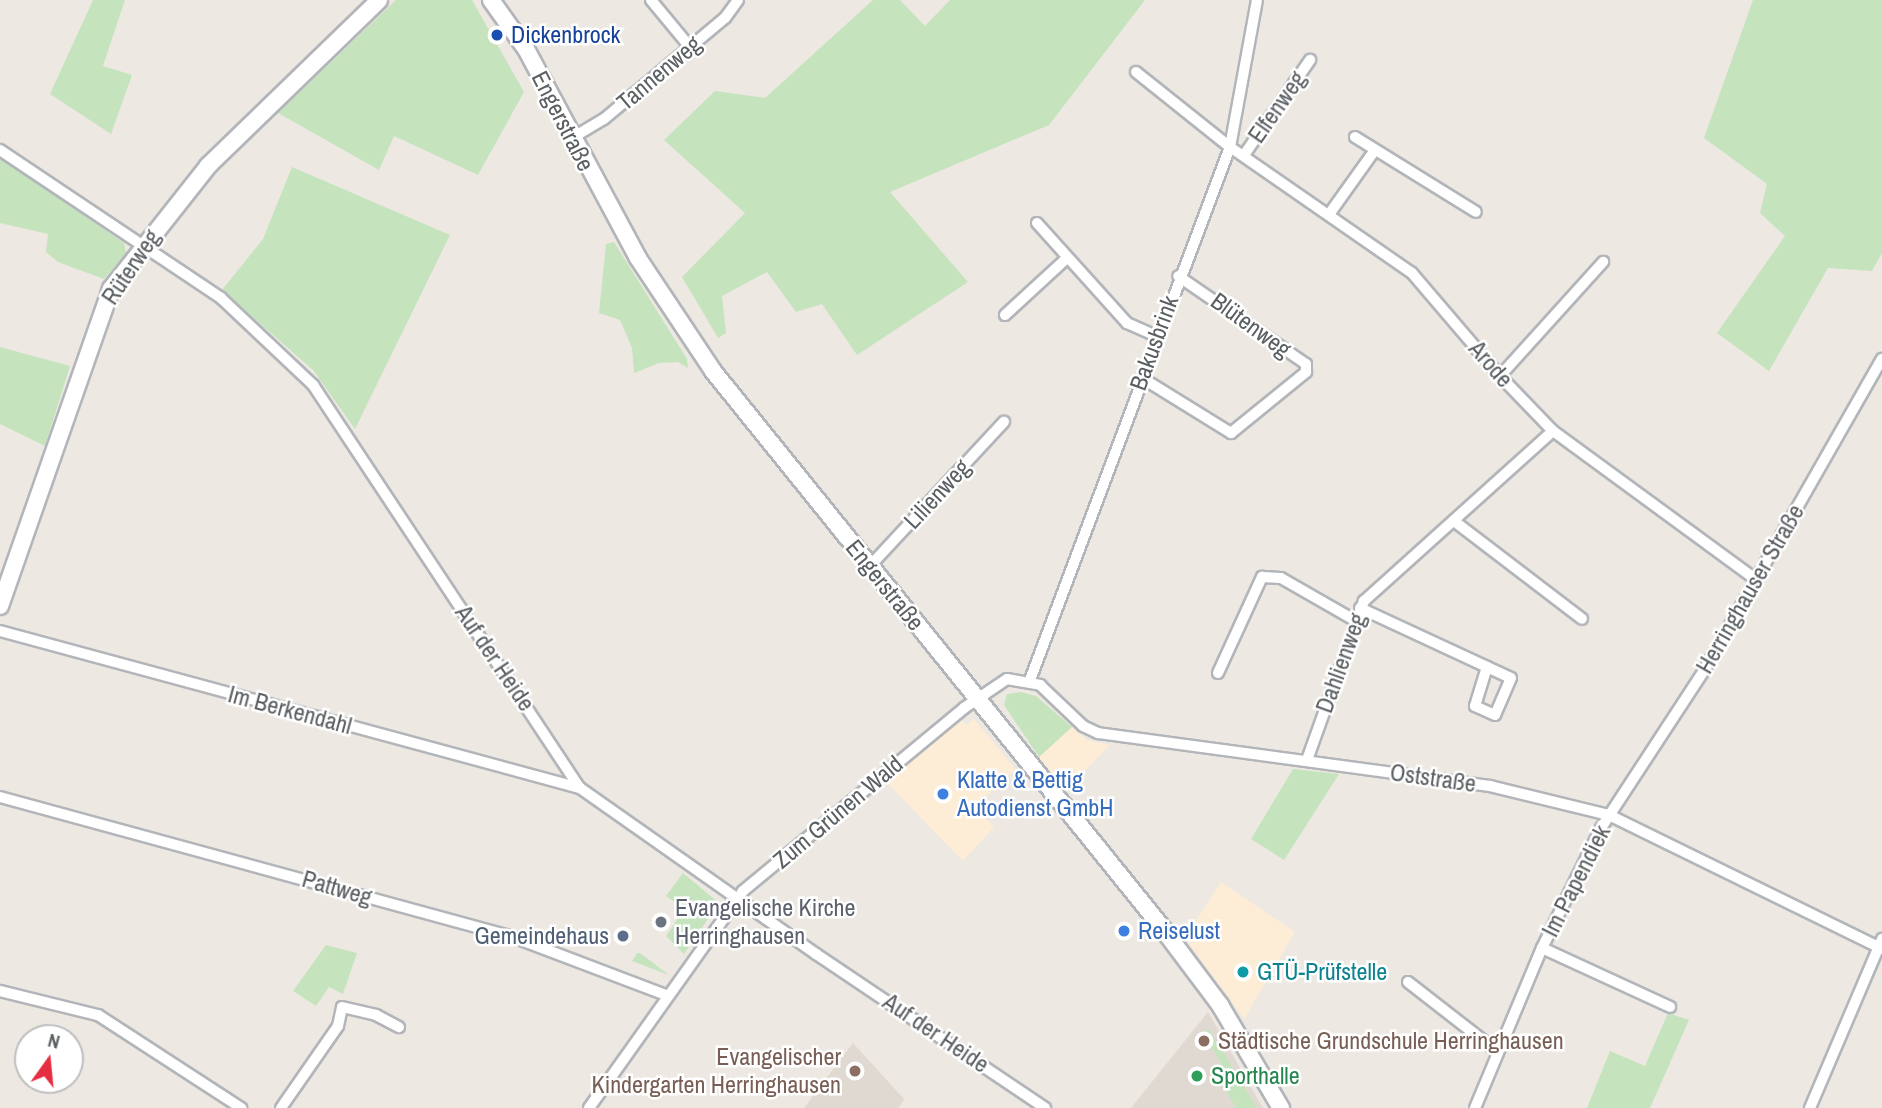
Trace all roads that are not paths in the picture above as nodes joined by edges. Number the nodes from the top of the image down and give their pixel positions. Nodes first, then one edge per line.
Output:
1 (379, 0) edge
2 (491, 0) edge
3 (504, 0) edge
4 (651, 0) edge
5 (738, 0) edge
6 (1257, 0) edge
7 (521, 41) junction
8 (690, 47) junction
9 (1310, 60) dead end
10 (1136, 72) dead end
11 (1355, 137) dead end
12 (572, 138) junction
13 (1230, 147) junction
14 (0, 150) edge
15 (1375, 150) junction
16 (1244, 155) junction
17 (1476, 212) dead end
18 (1330, 213) junction
19 (1037, 223) dead end
20 (144, 246) junction
21 (1068, 258) junction
22 (1603, 262) dead end
23 (1178, 276) junction
24 (1005, 315) dead end
25 (1156, 336) junction
26 (1882, 359) edge
27 (1500, 376) junction
28 (1142, 378) junction
29 (1004, 422) dead end
30 (1553, 431) junction
31 (1454, 521) junction
32 (870, 566) junction
33 (1755, 579) junction
34 (0, 606) edge
35 (1360, 608) junction
36 (1582, 619) dead end
37 (1356, 621) junction
38 (0, 631) edge
39 (1488, 667) dead end
40 (1217, 673) dead end
41 (1030, 680) junction
42 (977, 698) junction
43 (1307, 760) junction
44 (580, 788) junction
45 (0, 797) edge
46 (1609, 815) junction
47 (737, 899) junction
48 (1881, 945) edge
49 (1542, 948) junction
50 (1408, 982) dead end
51 (0, 991) edge
52 (668, 996) junction
53 (1670, 1007) dead end
54 (398, 1027) dead end
55 (1498, 1052) junction
56 (241, 1108) edge
57 (281, 1108) edge
58 (589, 1108) edge
59 (1045, 1108) edge
60 (1281, 1108) edge
61 (1475, 1108) edge
62 (1810, 1108) edge

1 - 20 main road, Rüterweg
2 - 7 main road, Engerstraße
3 - 7 main road, Engerstraße
4 - 8 street
5 - 8 street, Tannenweg
6 - 13 street, Bakusbrink
7 - 12 main road, Engerstraße
8 - 12 street, Tannenweg
9 - 16 street, Elfenweg
10 - 13 street, Arode
11 - 15 street
12 - 32 main road, Engerstraße
13 - 16 street, Arode
13 - 23 street, Bakusbrink
14 - 20 street, Auf der Heide
15 - 17 street
15 - 18 street
16 - 18 street, Arode
18 - 27 street, Arode
19 - 21 street
20 - 34 main road, Rüterweg
20 - 44 street, Auf der Heide
21 - 24 street
21 - 25 street
22 - 27 street
23 - 25 street, Bakusbrink
23 - 28 street, Blütenweg
25 - 28 street, Bakusbrink
26 - 33 street, Herringhauser Straße
27 - 30 street, Arode
28 - 41 street, Bakusbrink
29 - 32 street, Lilienweg
30 - 31 street, Dahlienweg
30 - 33 street, Arode
31 - 35 street, Dahlienweg
31 - 36 street
32 - 42 main road, Engerstraße
33 - 46 street, Herringhauser Straße
35 - 37 street, Dahlienweg
35 - 39 street
37 - 40 street
37 - 43 street, Dahlienweg
38 - 44 street, Im Berkendahl
41 - 42 street
41 - 43 street, Oststraße
42 - 47 street, Zum Grünen Wald
42 - 60 main road, Engerstraße
43 - 46 street, Oststraße
44 - 47 street, Auf der Heide
45 - 52 street, Pattweg
46 - 48 street, Oststraße
46 - 49 street, Im Papendiek
47 - 52 street, Zum Grünen Wald
47 - 59 street, Auf der Heide
48 - 62 street
49 - 53 street, Im Papendiek
49 - 55 street, Im Papendiek
50 - 55 street
51 - 56 street
52 - 58 street, Zum Grünen Wald
54 - 57 street
55 - 61 street, Im Papendiek

